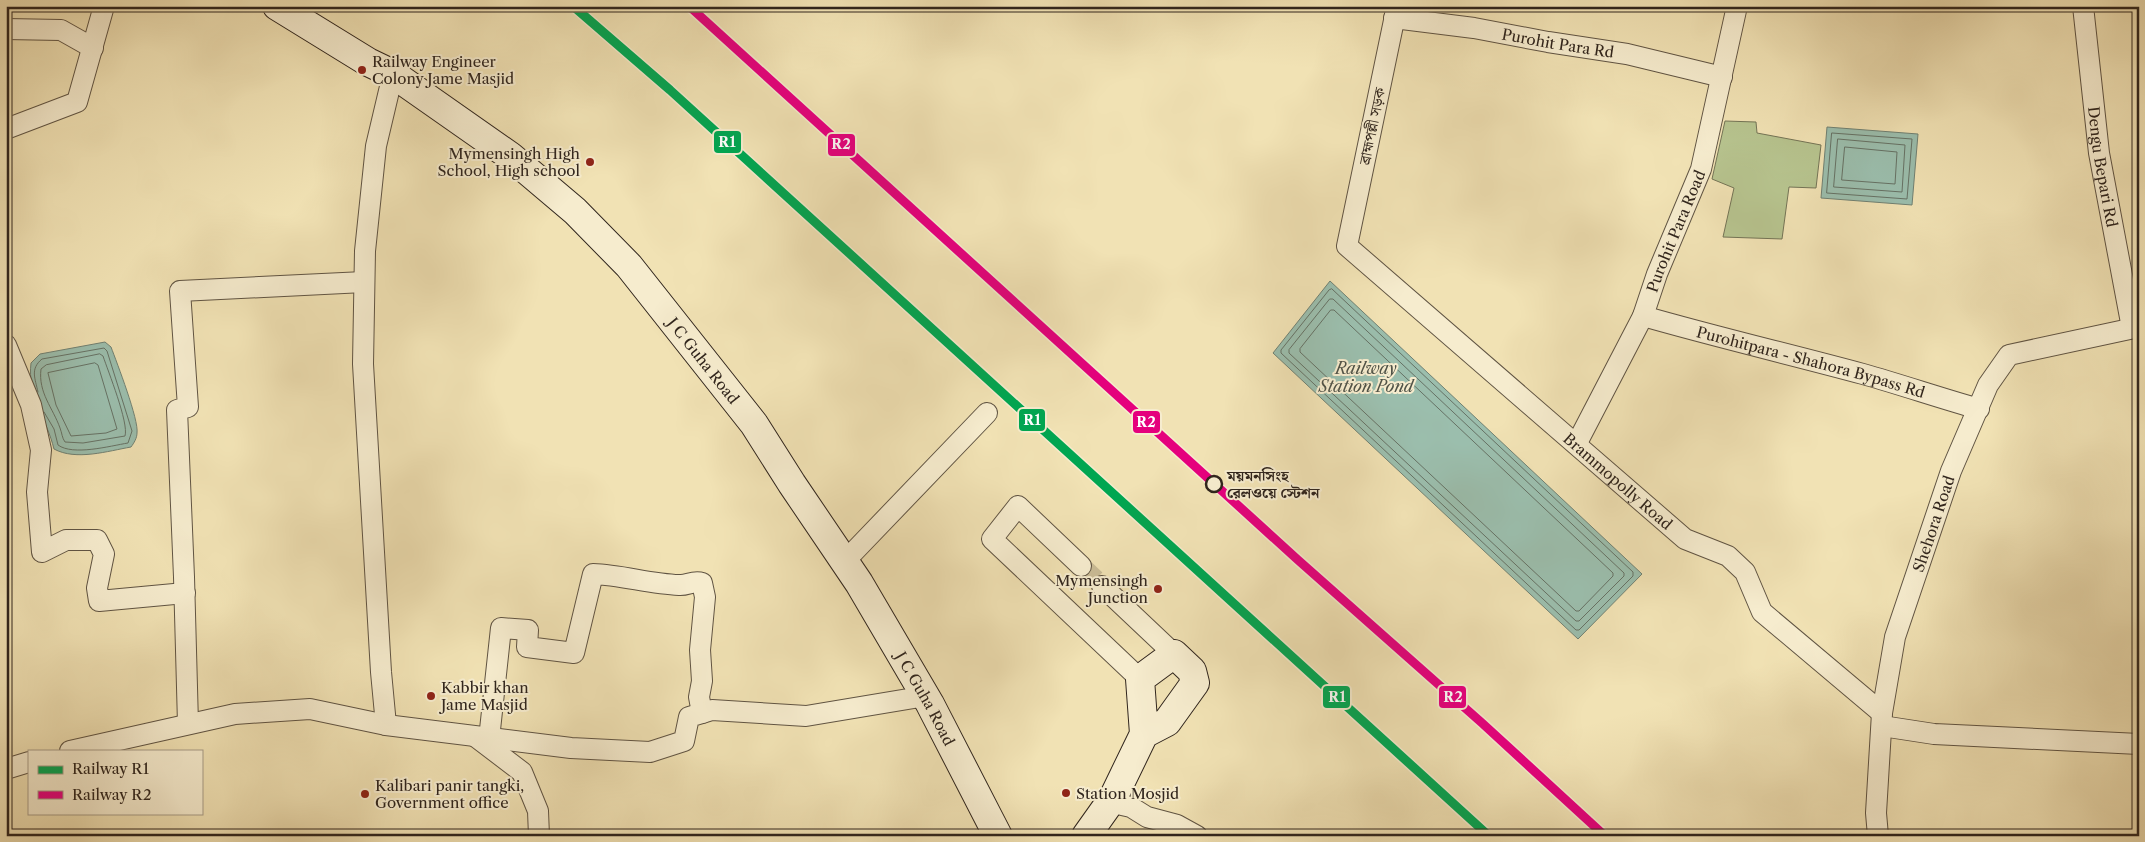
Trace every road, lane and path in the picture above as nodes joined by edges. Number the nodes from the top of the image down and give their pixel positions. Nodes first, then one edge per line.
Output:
1 (104, 6) edge
2 (277, 6) edge
3 (1738, 6) edge
4 (2083, 6) edge
5 (1395, 12) edge
6 (6, 29) edge
7 (93, 48) junction
8 (393, 74) junction
9 (1722, 76) junction
10 (6, 129) edge
11 (1346, 246) joint
12 (364, 282) junction
13 (1642, 316) junction
14 (2135, 328) edge
15 (6, 345) edge
16 (1979, 408) junction
17 (987, 413) dead end
18 (1577, 443) junction
19 (844, 562) junction
20 (1081, 566) tunnel mouth
21 (1102, 586) tunnel mouth
22 (185, 593) junction
23 (1174, 654) junction
24 (1140, 679) junction
25 (926, 696) junction
26 (702, 713) junction
27 (1882, 720) junction
28 (188, 724) junction
29 (386, 725) junction
30 (1144, 734) junction
31 (483, 738) junction
32 (2139, 744) edge
33 (74, 750) edge
34 (28, 762) edge
35 (6, 769) edge
36 (1113, 798) junction
37 (539, 836) edge
38 (998, 836) edge
39 (1086, 836) edge
40 (1197, 836) edge
41 (1878, 836) edge

1 - 7 street
2 - 8 street, J C Guha Road
3 - 9 street, Purohit Para Road
4 - 14 street, Dengu Bepari Rd
5 - 9 street, Purohit Para Rd
5 - 11 street, ব্রাহ্মপল্লী সড়ক
6 - 7 street
7 - 10 street
8 - 12 street
8 - 19 street, J C Guha Road
9 - 13 street, Purohit Para Road
11 - 18 street, Brammopolly Road
12 - 22 street
12 - 29 street
13 - 16 street, Purohitpara - Shahora Bypass Rd
13 - 18 street, Purohit Para Road
14 - 16 street, Shehora Road
15 - 22 street
16 - 27 street, Shehora Road
17 - 19 street
18 - 27 street, Brammopolly Road
19 - 25 street, J C Guha Road
20 - 24 street
21 - 23 street
22 - 28 street
23 - 24 street
23 - 30 street
24 - 30 street
25 - 26 street
25 - 38 street, J C Guha Road
26 - 31 street
26 - 31 street
27 - 32 street
27 - 41 street, Shehora Road
28 - 29 street
28 - 33 street
29 - 31 street
30 - 36 street
31 - 37 street
34 - 35 street
36 - 39 street
36 - 40 street

